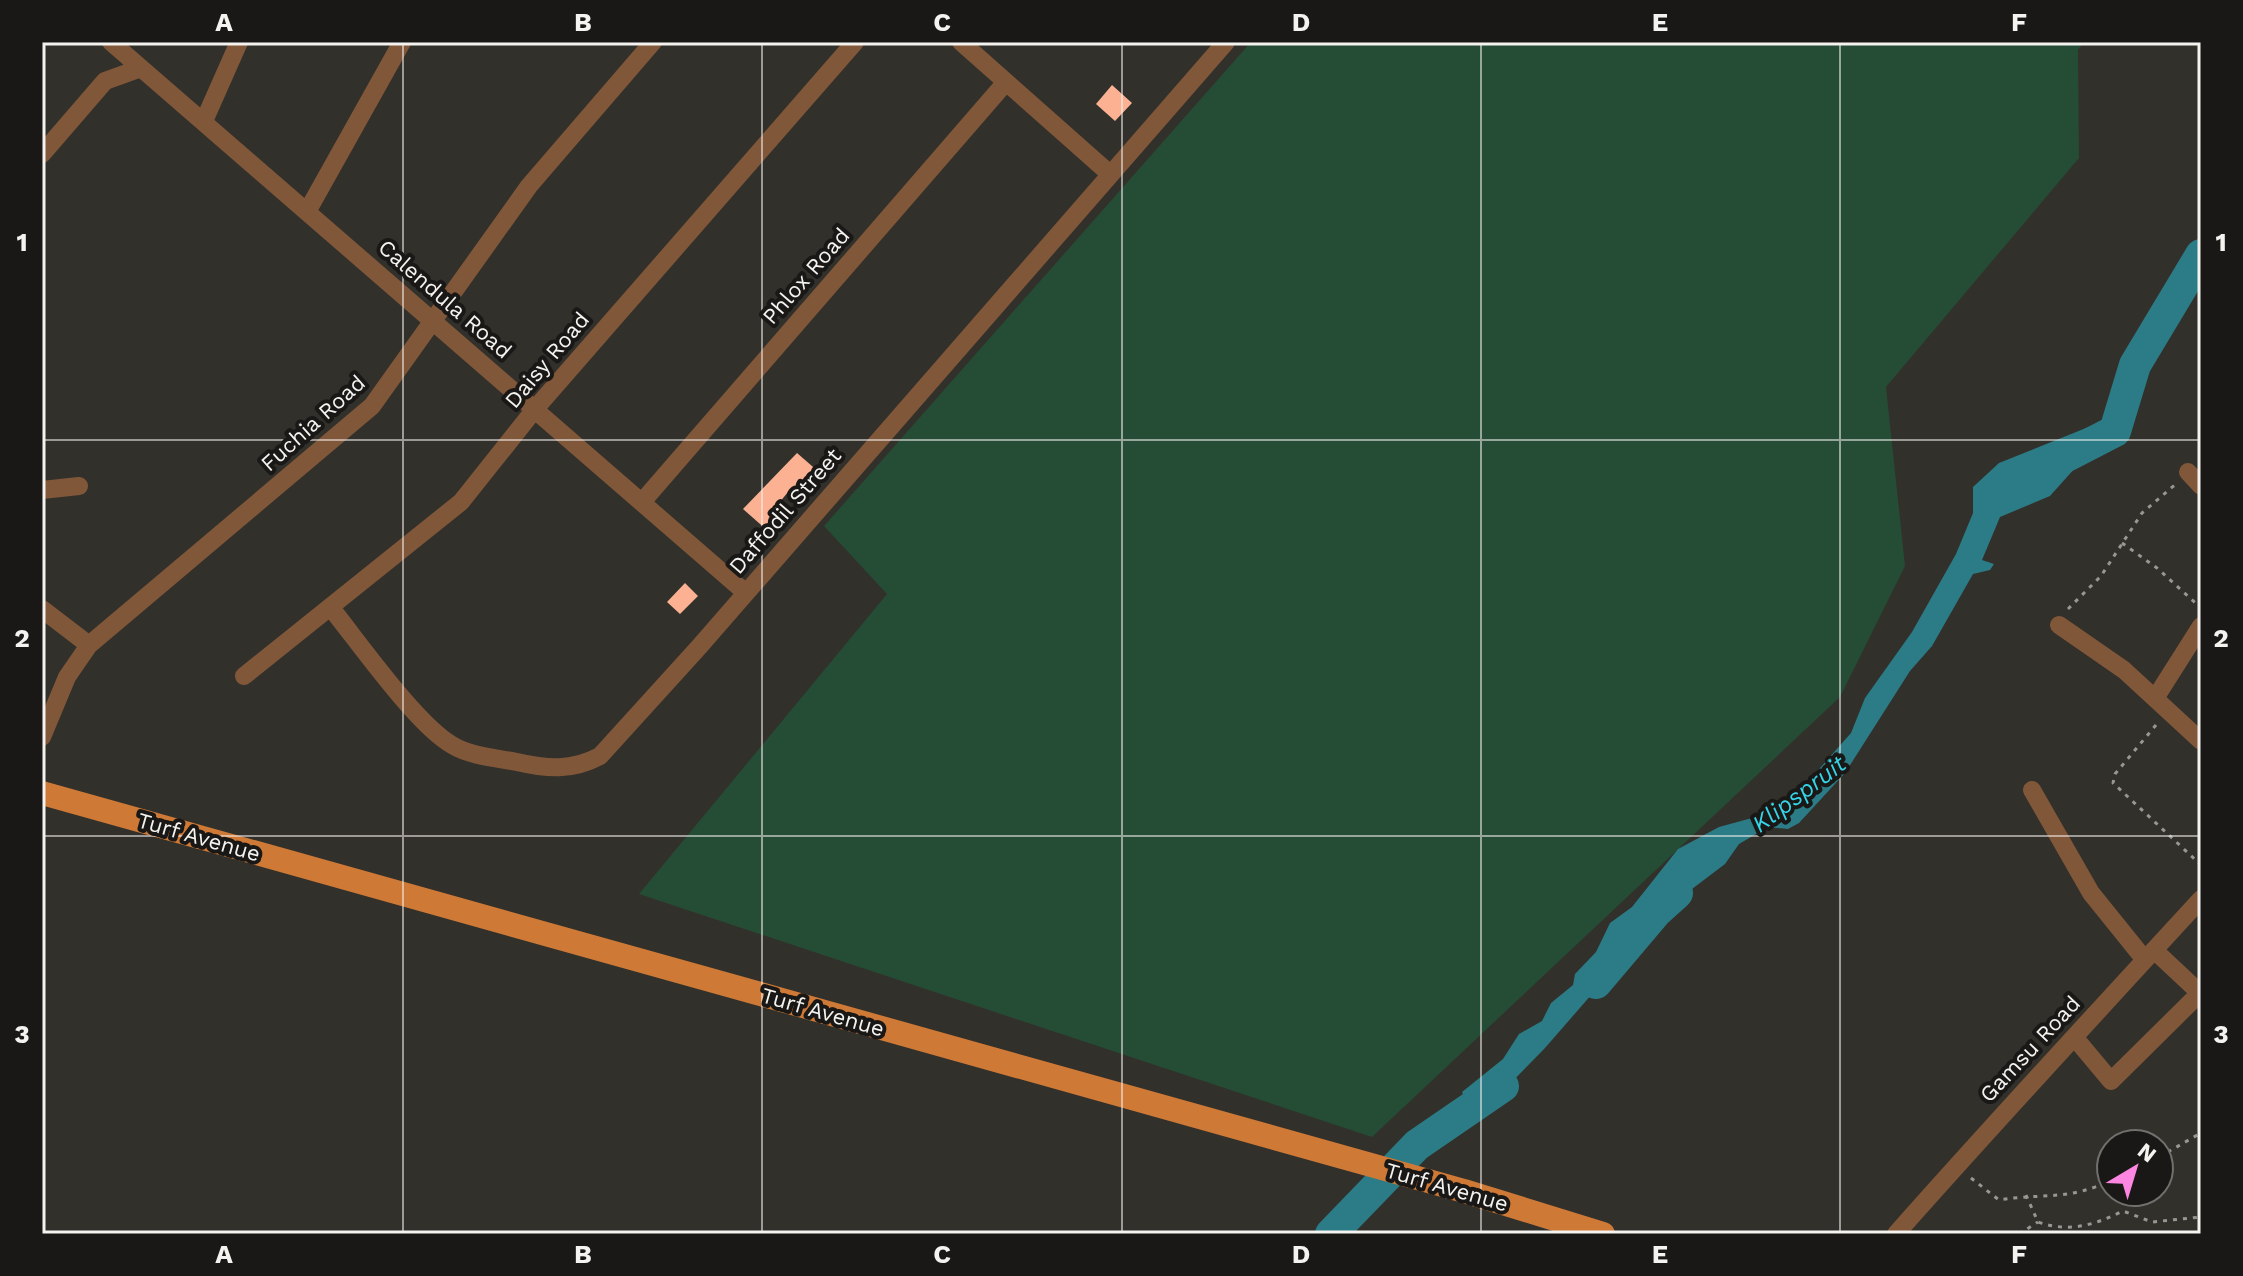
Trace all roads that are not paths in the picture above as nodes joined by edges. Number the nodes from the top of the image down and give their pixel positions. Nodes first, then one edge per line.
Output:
1 (111, 42) edge
2 (239, 42) edge
3 (402, 42) edge
4 (653, 42) edge
5 (855, 42) edge
6 (961, 42) edge
7 (1226, 42) edge
8 (141, 68) junction
9 (1006, 82) junction
10 (204, 121) junction
11 (42, 154) edge
12 (1110, 174) junction
13 (308, 210) junction
14 (433, 322) junction
15 (535, 409) junction
16 (2188, 472) road end
17 (79, 486) dead end
18 (2201, 486) edge
19 (42, 490) edge
20 (642, 502) junction
21 (746, 593) junction
22 (331, 608) junction
23 (42, 609) edge
24 (2059, 625) road end
25 (2201, 626) edge
26 (89, 645) junction
27 (244, 676) dead end
28 (2162, 704) junction
29 (42, 737) edge
30 (2201, 741) edge
31 (2032, 790) dead end
32 (42, 793) edge
33 (2201, 899) edge
34 (2149, 955) junction
35 (2201, 994) edge
36 (2075, 1038) junction
37 (1603, 1234) edge
38 (1896, 1234) edge

1 - 8 street, Calendula Road
2 - 10 street
3 - 13 street
4 - 14 street, Fuchia Road
5 - 15 street, Daisy Road
6 - 9 street
7 - 12 street, Daffodil Street
8 - 10 street, Calendula Road
8 - 11 street
9 - 12 street
9 - 20 street, Phlox Road
10 - 13 street, Calendula Road
12 - 21 street, Daffodil Street
13 - 14 street, Calendula Road
14 - 15 street, Calendula Road
14 - 26 street, Fuchia Road
15 - 20 street, Calendula Road
15 - 22 street, Daisy Road
16 - 18 street
17 - 19 street
20 - 21 street, Calendula Road
21 - 22 street, Daffodil Street
22 - 27 street, Daisy Road
23 - 26 street
24 - 28 street
25 - 28 street
26 - 29 street, Fuchia Road
28 - 30 street
31 - 34 street
32 - 37 main road, Turf Avenue
33 - 34 street, Gamsu Road
34 - 35 street
34 - 36 street, Gamsu Road
35 - 36 street
36 - 38 street, Gamsu Road

